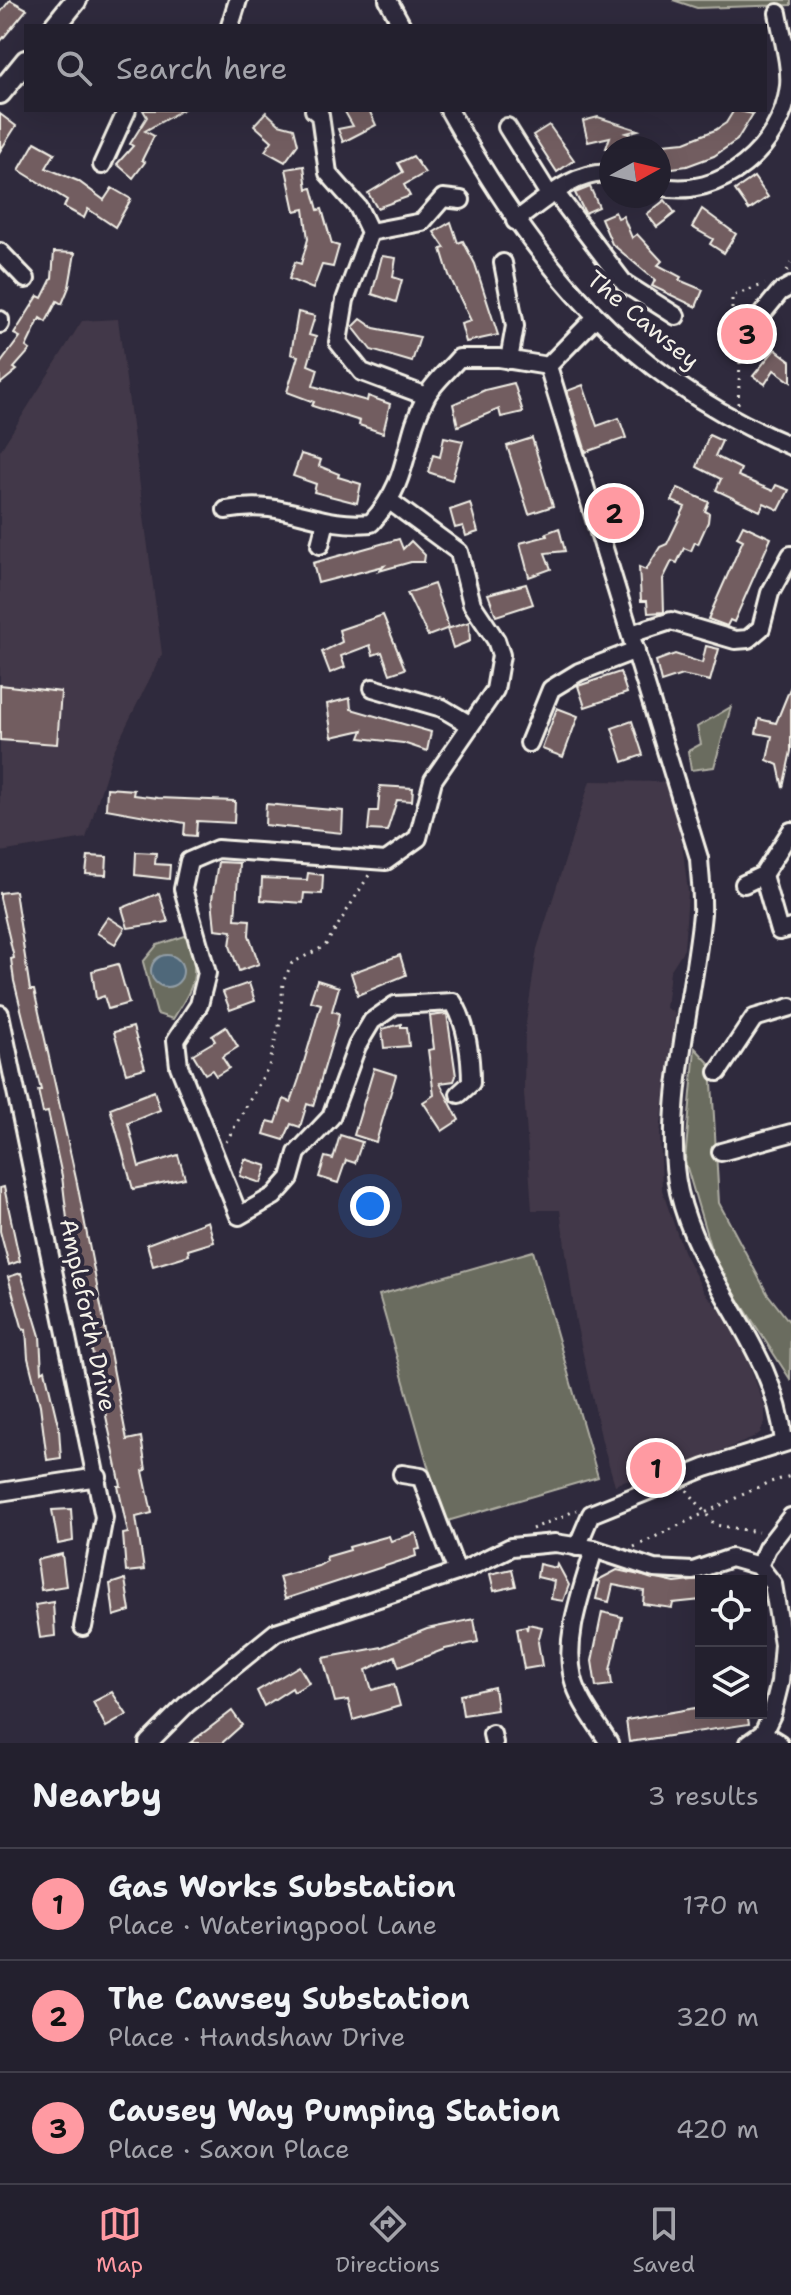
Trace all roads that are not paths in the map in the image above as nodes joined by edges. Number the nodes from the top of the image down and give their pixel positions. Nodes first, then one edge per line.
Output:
1 (76, 0) edge
2 (238, 0) edge
3 (388, 0) edge
4 (778, 13) dead end
5 (57, 24) edge
6 (231, 24) edge
7 (401, 24) edge
8 (24, 63) edge
9 (790, 74) edge
10 (0, 93) edge
11 (126, 112) edge
12 (320, 112) edge
13 (450, 112) edge
14 (507, 127) dead end
15 (102, 165) dead end
16 (599, 172) edge
17 (671, 187) edge
18 (553, 194) junction
19 (461, 200) dead end
20 (515, 221) junction
21 (370, 232) junction
22 (0, 252) edge
23 (503, 263) dead end
24 (26, 279) dead end
25 (791, 286) edge
26 (676, 316) dead end
27 (595, 318) junction
28 (757, 320) dead end
29 (509, 360) junction
30 (548, 366) junction
31 (426, 396) junction
32 (791, 446) edge
33 (391, 502) junction
34 (226, 510) dead end
35 (326, 521) junction
36 (320, 545) dead end
37 (791, 555) edge
38 (634, 642) junction
39 (373, 688) dead end
40 (469, 724) junction
41 (529, 743) dead end
42 (791, 831) edge
43 (763, 875) junction
44 (744, 884) dead end
45 (791, 928) edge
46 (791, 1007) edge
47 (0, 1014) edge
48 (718, 1072) dead end
49 (459, 1094) dead end
50 (791, 1133) edge
51 (721, 1152) dead end
52 (787, 1442) edge
53 (402, 1474) dead end
54 (98, 1477) junction
55 (0, 1492) edge
56 (791, 1517) edge
57 (586, 1548) junction
58 (759, 1566) junction
59 (462, 1570) junction
60 (83, 1627) dead end
61 (763, 1733) junction
62 (148, 1743) edge
63 (609, 1743) edge
64 (749, 1743) edge
65 (779, 1743) edge

1 - 5 main road
2 - 6 street
3 - 7 street
4 - 9 street
8 - 10 main road
9 - 17 street
11 - 15 street
12 - 21 street
13 - 20 street, The Cawsey
14 - 18 street
16 - 18 street
18 - 20 street
18 - 26 street
19 - 21 street
20 - 27 street, The Cawsey
21 - 31 street
22 - 24 street
23 - 29 street
25 - 28 street
27 - 30 street
27 - 32 street, The Cawsey
29 - 30 street
29 - 31 street
30 - 38 street
31 - 33 street
33 - 35 street
33 - 40 street
34 - 35 street
35 - 36 street
37 - 38 street
38 - 41 street
38 - 52 street
39 - 40 street
40 - 49 street
42 - 43 street
43 - 44 street
43 - 45 street
46 - 48 street
47 - 54 street, Ampleforth Drive
50 - 51 street
52 - 57 street
53 - 59 street
54 - 55 street
54 - 60 street, Ampleforth Drive
56 - 58 street
57 - 58 street
57 - 59 street
57 - 63 street
58 - 61 street
59 - 62 street
61 - 64 street
61 - 65 street

